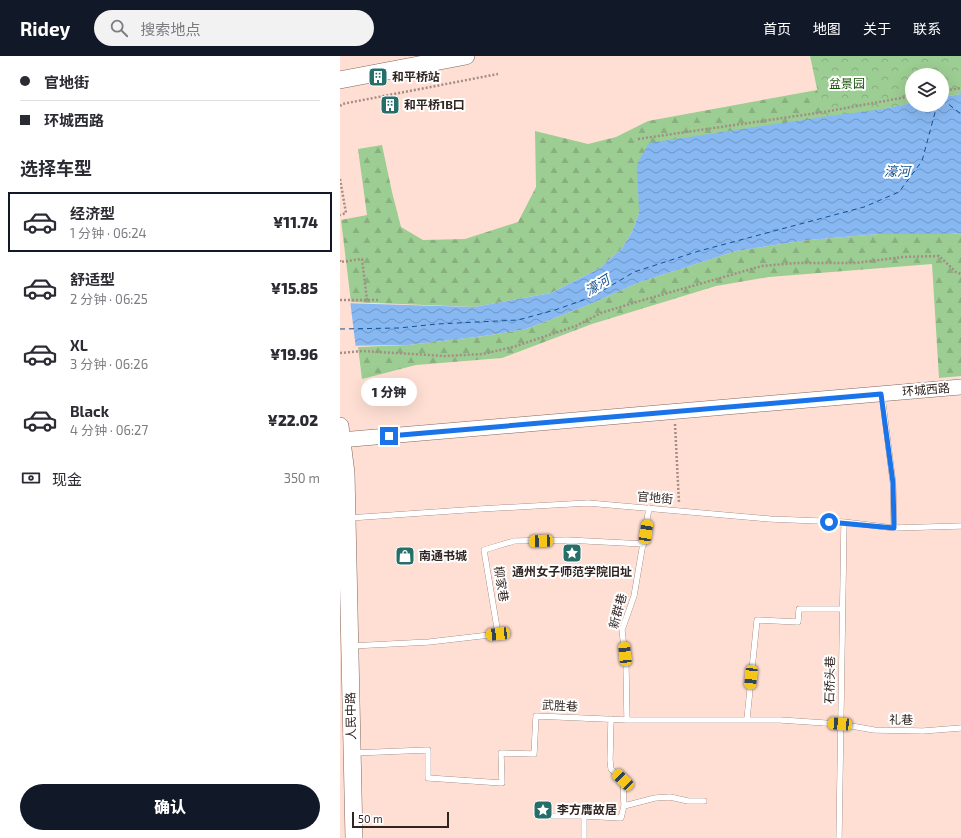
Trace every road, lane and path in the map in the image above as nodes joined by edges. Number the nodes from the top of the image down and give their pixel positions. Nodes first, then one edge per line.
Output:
1 (466, 56) edge
2 (498, 74) dead end
3 (340, 80) edge
4 (961, 88) edge
5 (949, 89) edge
6 (905, 97) edge
7 (340, 106) edge
8 (638, 139) dead end
9 (340, 179) edge
10 (340, 215) edge
11 (340, 260) edge
12 (961, 274) edge
13 (340, 300) edge
14 (367, 300) junction
15 (378, 300) dead end
16 (340, 353) edge
17 (961, 387) edge
18 (881, 394) junction
19 (674, 412) junction
20 (341, 435) edge
21 (649, 508) junction
22 (680, 511) junction
23 (347, 518) junction
24 (844, 522) junction
25 (961, 526) edge
26 (894, 528) junction
27 (644, 544) junction
28 (842, 608) junction
29 (350, 647) junction
30 (611, 719) junction
31 (747, 719) junction
32 (627, 720) junction
33 (840, 724) junction
34 (961, 728) edge
35 (352, 754) junction
36 (704, 801) dead end
37 (624, 806) junction
38 (542, 816) dead end
39 (584, 816) junction
40 (354, 838) edge
41 (584, 838) edge
42 (839, 838) edge

1 - 3 main road
2 - 7 path
4 - 5 path
6 - 8 path
9 - 10 path
11 - 14 path
12 - 16 path
13 - 14 path
14 - 15 path
17 - 18 street, 环城西路
18 - 19 street, 环城西路
18 - 26 lane
19 - 20 street, 环城西路
19 - 22 path
20 - 23 main road, 人民中路
21 - 22 lane, 官地街
21 - 23 lane, 官地街
21 - 27 lane, 新群巷
22 - 24 lane, 官地街
23 - 29 main road, 人民中路
24 - 26 lane, 官地街
24 - 28 lane, 石桥头巷
25 - 26 lane, 官地街
27 - 29 lane, 柳家巷
27 - 32 lane, 新群巷
28 - 31 lane
28 - 33 lane, 石桥头巷
29 - 35 main road, 人民中路
30 - 32 lane, 武胜巷
30 - 35 lane, 武胜巷
30 - 37 lane
31 - 32 lane, 武胜巷
31 - 33 lane, 武胜巷
33 - 34 lane, 礼巷
33 - 42 lane, 石桥头巷
35 - 40 main road, 人民中路
36 - 37 lane
37 - 39 lane
38 - 39 lane
39 - 41 lane

